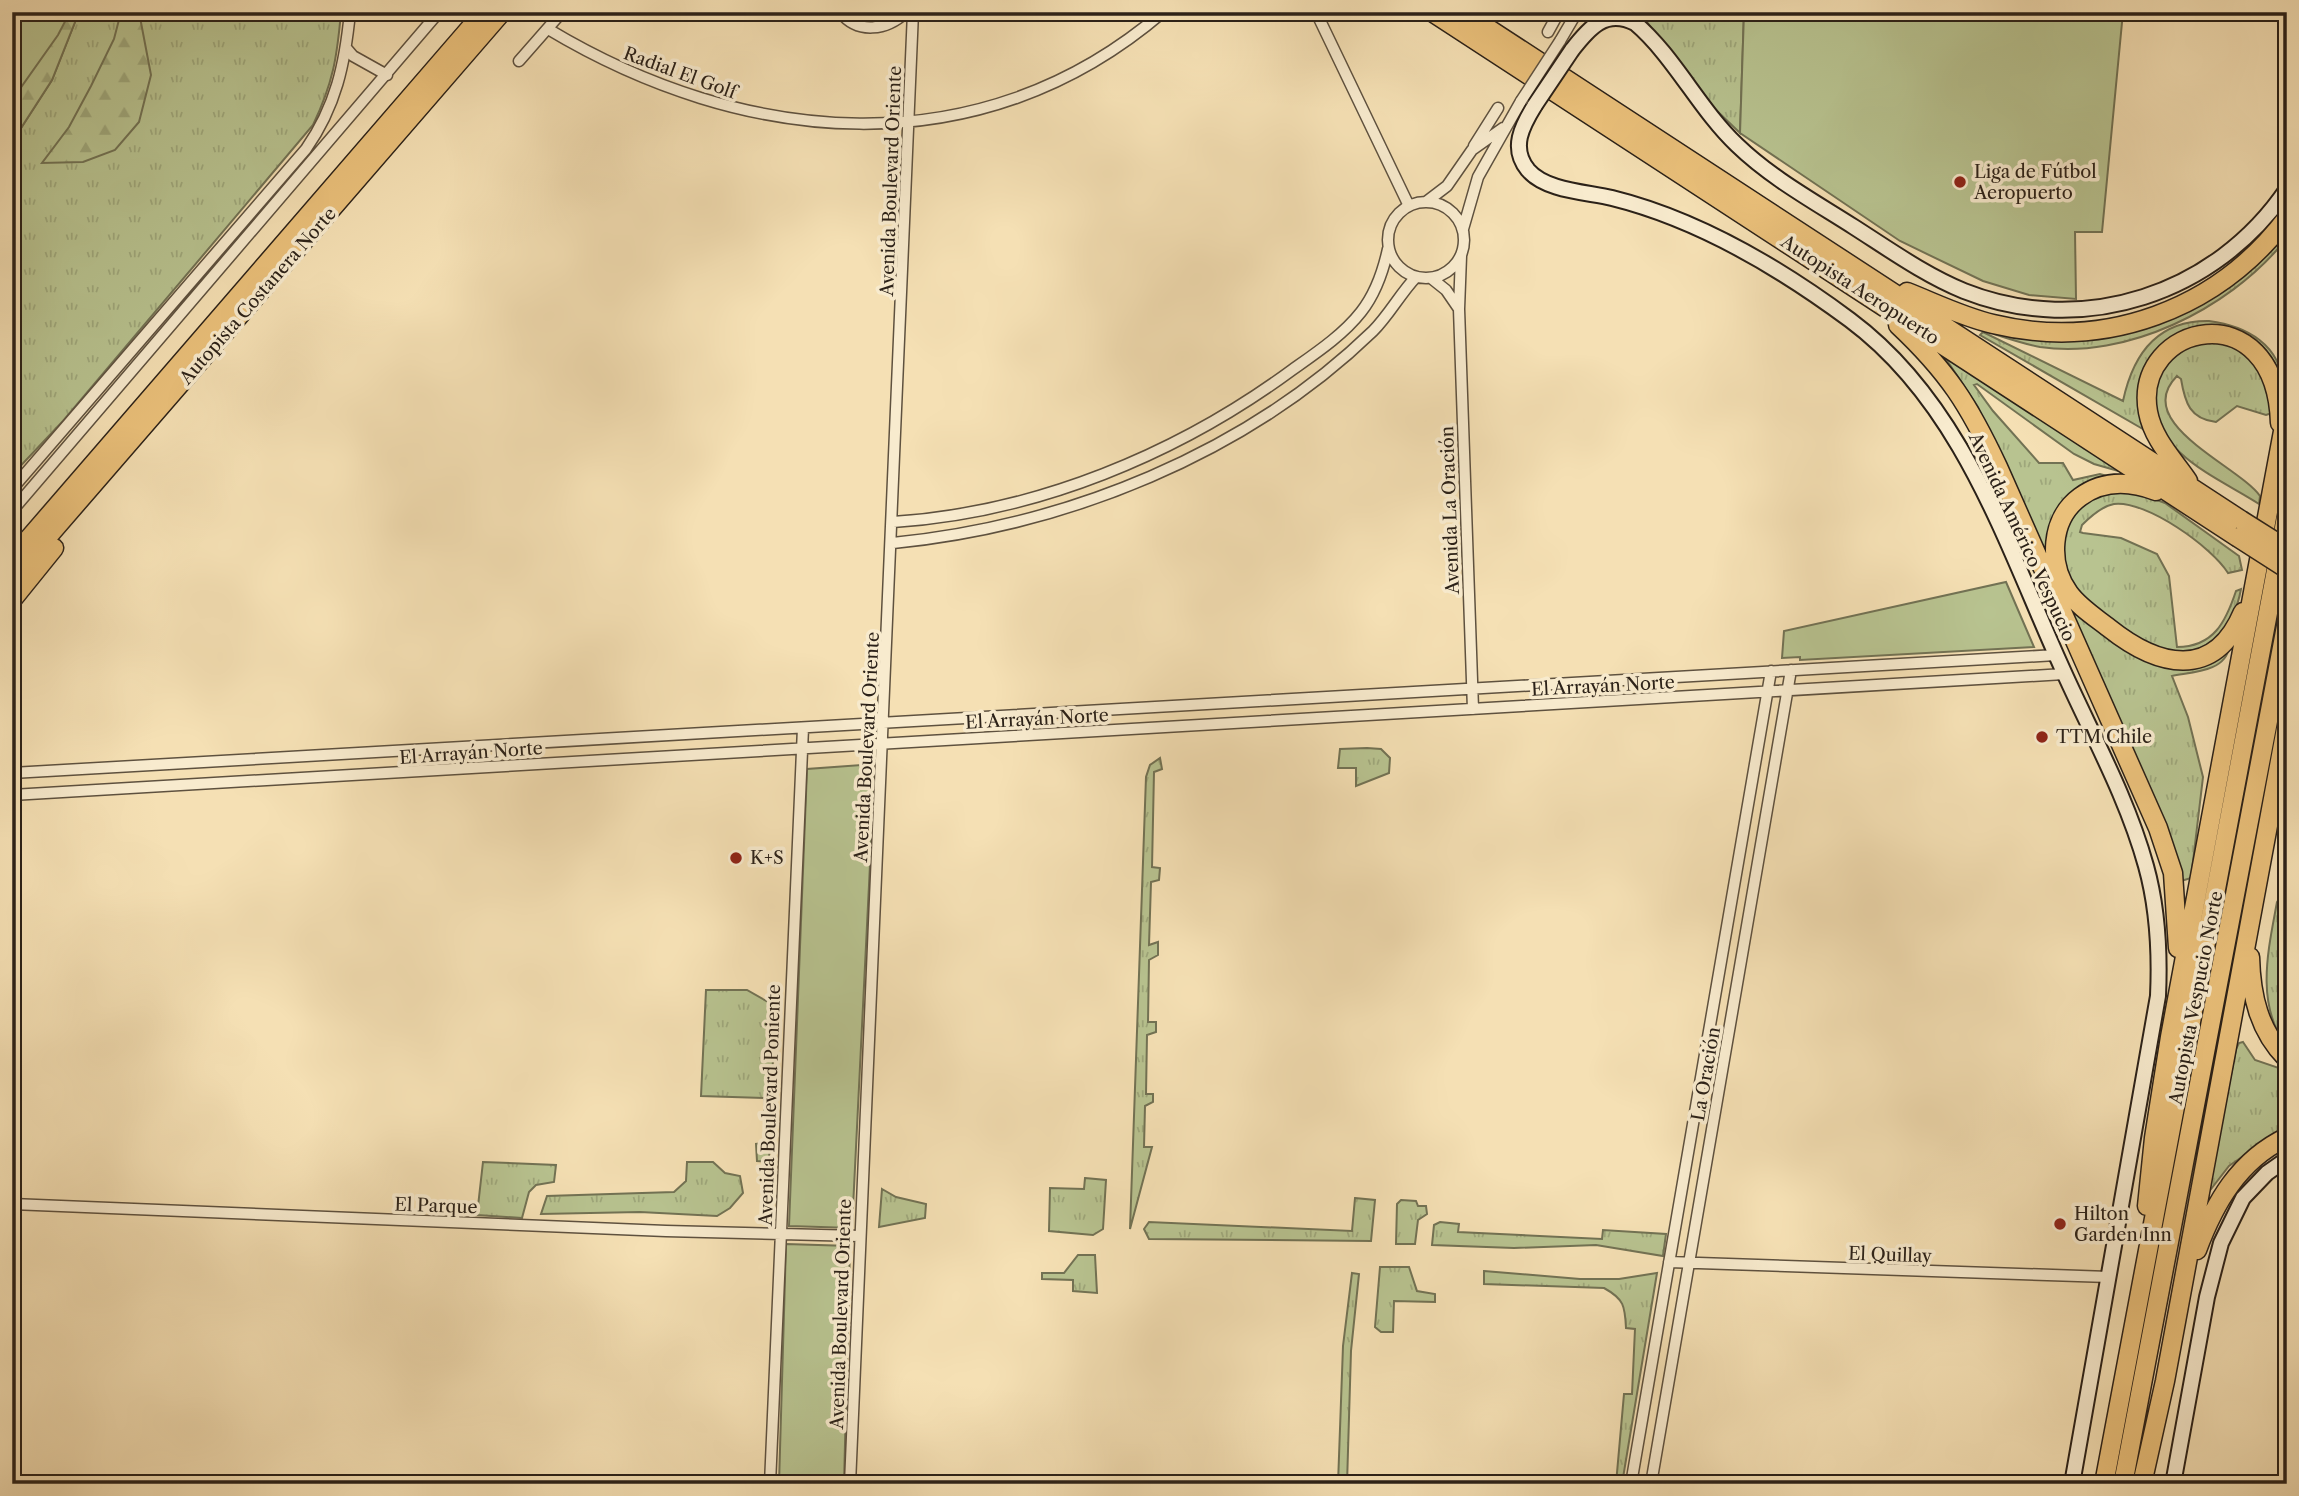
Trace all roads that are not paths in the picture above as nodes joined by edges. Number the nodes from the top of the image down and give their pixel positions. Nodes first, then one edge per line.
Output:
1 (350, 12) edge
2 (439, 12) edge
3 (484, 12) edge
4 (502, 12) edge
5 (562, 12) edge
6 (840, 12) edge
7 (906, 12) edge
8 (913, 12) edge
9 (1163, 12) edge
10 (1316, 12) edge
11 (1432, 12) edge
12 (1463, 12) edge
13 (1559, 12) edge
14 (1577, 12) edge
15 (548, 30) junction
16 (1548, 32) dead end
17 (1566, 45) junction
18 (347, 48) junction
19 (519, 61) dead end
20 (387, 75) junction
21 (1528, 103) junction
22 (1498, 108) dead end
23 (1512, 117) junction
24 (908, 122) junction
25 (1472, 150) junction
26 (2287, 189) edge
27 (1426, 202) junction
28 (1409, 206) junction
29 (2287, 218) edge
30 (1462, 229) junction
31 (1388, 249) junction
32 (1461, 256) junction
33 (1416, 277) junction
34 (1431, 278) junction
35 (1871, 287) junction
36 (1459, 309) junction
37 (2287, 410) edge
38 (132, 442) junction
39 (2280, 444) junction
40 (76, 486) junction
41 (12, 489) edge
42 (2191, 497) junction
43 (12, 511) edge
44 (2287, 512) edge
45 (893, 522) junction
46 (2239, 528) junction
47 (12, 539) edge
48 (893, 543) junction
49 (2287, 549) edge
50 (12, 558) edge
51 (2287, 569) edge
52 (12, 578) edge
53 (2254, 586) junction
54 (12, 600) edge
55 (2287, 621) edge
56 (2056, 655) junction
57 (1791, 670) junction
58 (1771, 671) junction
59 (2064, 674) junction
60 (1472, 689) junction
61 (1788, 691) junction
62 (1767, 692) junction
63 (1473, 709) junction
64 (2287, 723) edge
65 (883, 724) junction
66 (803, 728) junction
67 (883, 744) junction
68 (802, 748) junction
69 (12, 773) edge
70 (12, 795) edge
71 (2249, 925) junction
72 (2170, 1037) junction
73 (2287, 1059) edge
74 (2287, 1137) edge
75 (2287, 1159) edge
76 (12, 1204) edge
77 (780, 1234) junction
78 (859, 1236) junction
79 (1670, 1262) junction
80 (1690, 1264) junction
81 (2109, 1277) junction
82 (2180, 1296) junction
83 (2139, 1298) junction
84 (2182, 1431) junction
85 (770, 1484) edge
86 (850, 1484) edge
87 (1631, 1484) edge
88 (1651, 1484) edge
89 (2072, 1484) edge
90 (2104, 1484) edge
91 (2123, 1484) edge
92 (2142, 1484) edge
93 (2165, 1484) edge
94 (2174, 1484) edge

1 - 18 street
2 - 20 street
3 - 40 highway, Autopista Costanera Norte
4 - 38 highway, Autopista Costanera Norte
5 - 15 street
6 - 7 street
8 - 24 street, Avenida Boulevard Oriente
9 - 24 street, Radial El Golf
10 - 28 street
11 - 35 highway, Autopista Aeropuerto
12 - 35 highway, Autopista Aeropuerto
13 - 16 street
14 - 17 street
15 - 19 street
15 - 24 street, Radial El Golf
17 - 21 street, Avenida Américo Vespucio, bridge
17 - 26 street, Avenida Américo Vespucio
18 - 20 street
18 - 41 street
20 - 43 street
21 - 23 street
21 - 56 street, Avenida Américo Vespucio
22 - 25 street
23 - 25 street
23 - 30 street
24 - 45 street, Avenida Boulevard Oriente
25 - 27 street
27 - 28 street
27 - 30 street
28 - 31 street
29 - 35 highway
30 - 32 street
31 - 33 street
31 - 45 street
32 - 34 street
32 - 36 street, Avenida La Oración
33 - 34 street
33 - 48 street
34 - 36 street
35 - 42 highway, Autopista Aeropuerto
35 - 72 highway
36 - 60 street, Avenida La Oración
37 - 39 highway
38 - 52 highway, Autopista Costanera Norte
38 - 54 highway
39 - 42 highway
39 - 53 highway
40 - 47 highway
40 - 50 highway, Autopista Costanera Norte
42 - 46 highway, Autopista Aeropuerto
42 - 53 highway
44 - 83 highway, Autopista Vespucio Norte
45 - 48 street, Avenida Boulevard Oriente
46 - 49 highway, Autopista Aeropuerto, bridge
46 - 51 highway, Autopista Aeropuerto, bridge
48 - 65 street, Avenida Boulevard Oriente
53 - 72 highway
55 - 91 highway, Autopista Vespucio Norte
56 - 57 street, El Arrayán Norte
56 - 59 street, Avenida Américo Vespucio
57 - 58 street, El Arrayán Norte
57 - 61 street, La Oración
58 - 60 street, El Arrayán Norte
58 - 62 street, La Oración
59 - 61 street, El Arrayán Norte
59 - 81 street, Avenida Américo Vespucio
60 - 63 street, Avenida La Oración
60 - 65 street, El Arrayán Norte
61 - 62 street, El Arrayán Norte
61 - 80 street, La Oración
62 - 63 street, El Arrayán Norte
62 - 79 street, La Oración
63 - 67 street, El Arrayán Norte
64 - 71 highway
65 - 66 street, El Arrayán Norte
65 - 67 street, Avenida Boulevard Oriente
66 - 68 street, Avenida Boulevard Poniente
66 - 69 street, El Arrayán Norte
67 - 68 street, El Arrayán Norte
67 - 78 street, Avenida Boulevard Oriente
68 - 70 street, El Arrayán Norte
68 - 77 street, Avenida Boulevard Poniente
71 - 73 highway
71 - 82 highway
72 - 83 highway
74 - 82 highway
75 - 84 street
76 - 77 street, El Parque
77 - 78 street, El Parque
77 - 85 street, Avenida Boulevard Poniente
78 - 86 street, Avenida Boulevard Oriente
79 - 80 street, El Quillay
79 - 87 street, La Oración
80 - 81 street, El Quillay
80 - 88 street, La Oración
81 - 89 street, Avenida Américo Vespucio
82 - 92 highway
83 - 90 highway, Autopista Vespucio Norte
84 - 93 street
84 - 94 street

